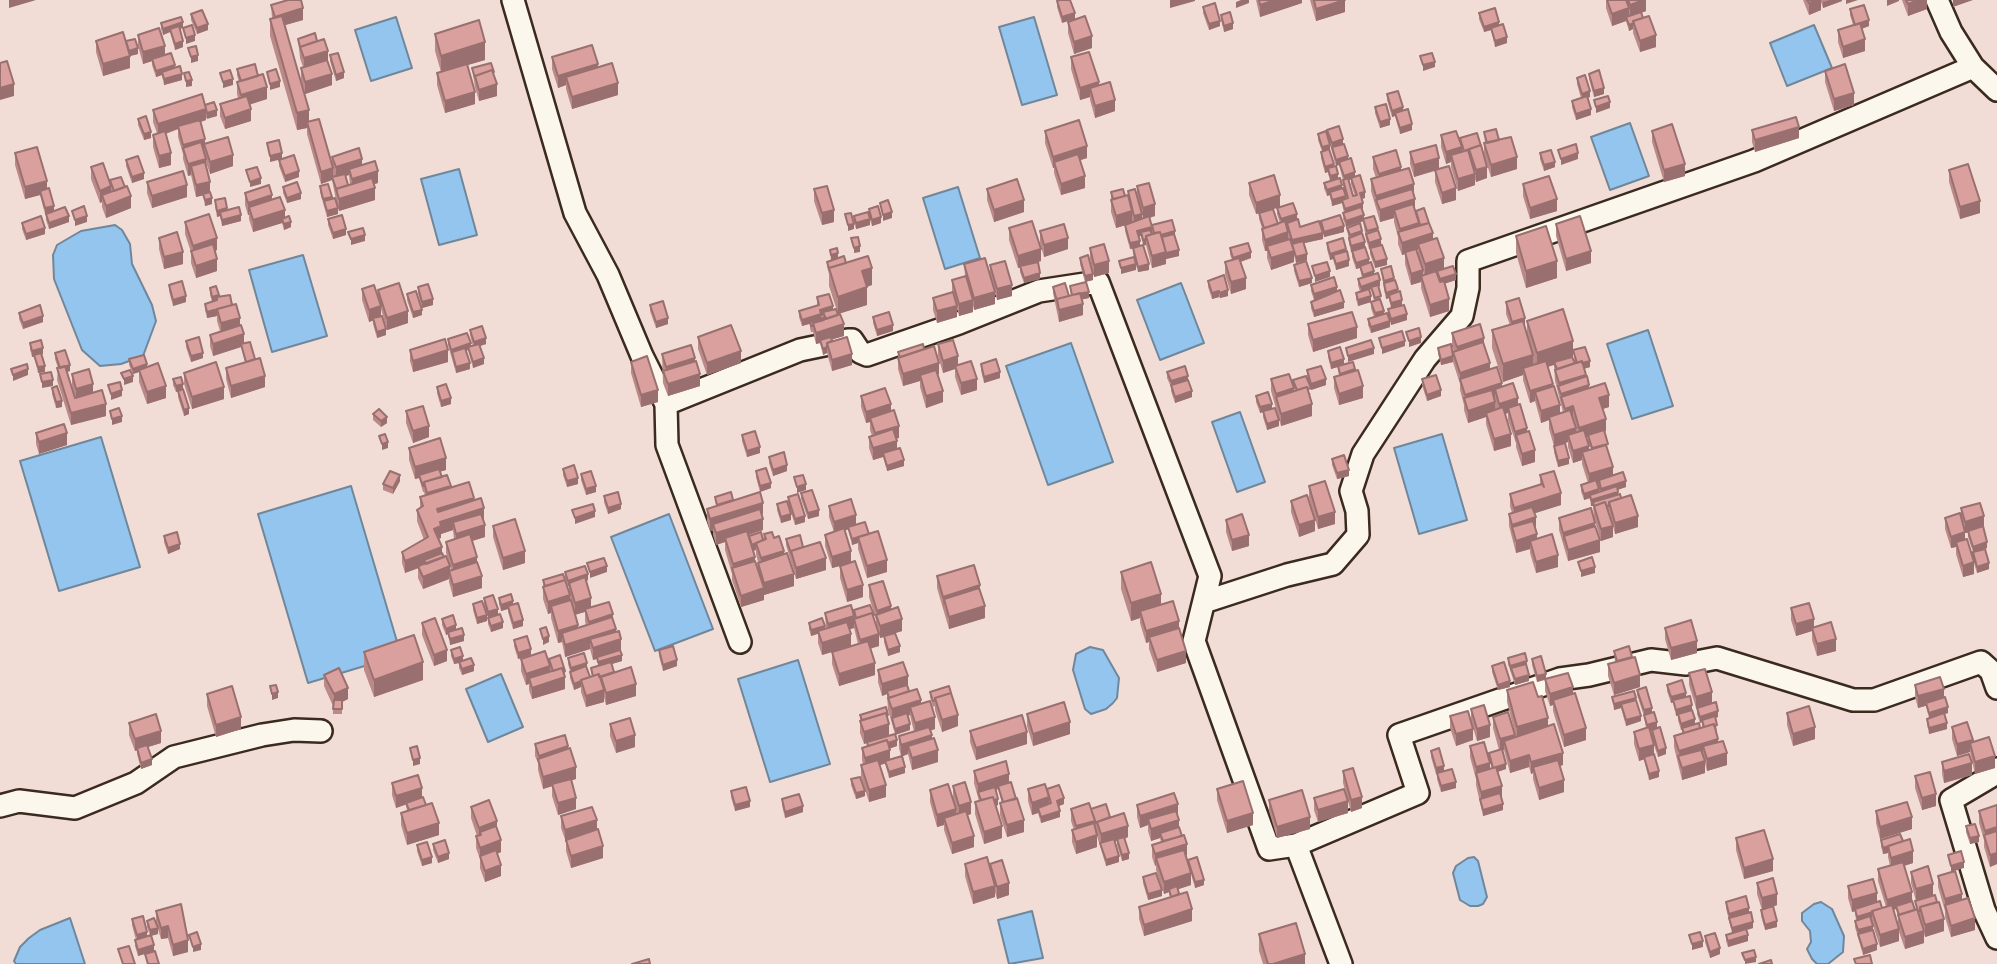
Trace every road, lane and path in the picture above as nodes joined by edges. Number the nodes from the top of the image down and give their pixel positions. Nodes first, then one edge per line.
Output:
1 (513, 0) edge
2 (1937, 0) edge
3 (1973, 67) junction
4 (1997, 90) edge
5 (666, 404) junction
6 (1204, 602) junction
7 (740, 642) dead end
8 (1997, 688) edge
9 (321, 731) dead end
10 (1997, 769) edge
11 (0, 806) edge
12 (1296, 845) junction
13 (1997, 938) edge
14 (1341, 964) edge

1 - 5 street
2 - 3 street
3 - 4 street
3 - 6 street
5 - 6 street
5 - 7 street
6 - 12 street
8 - 12 street
9 - 11 street
10 - 13 street
12 - 14 street

